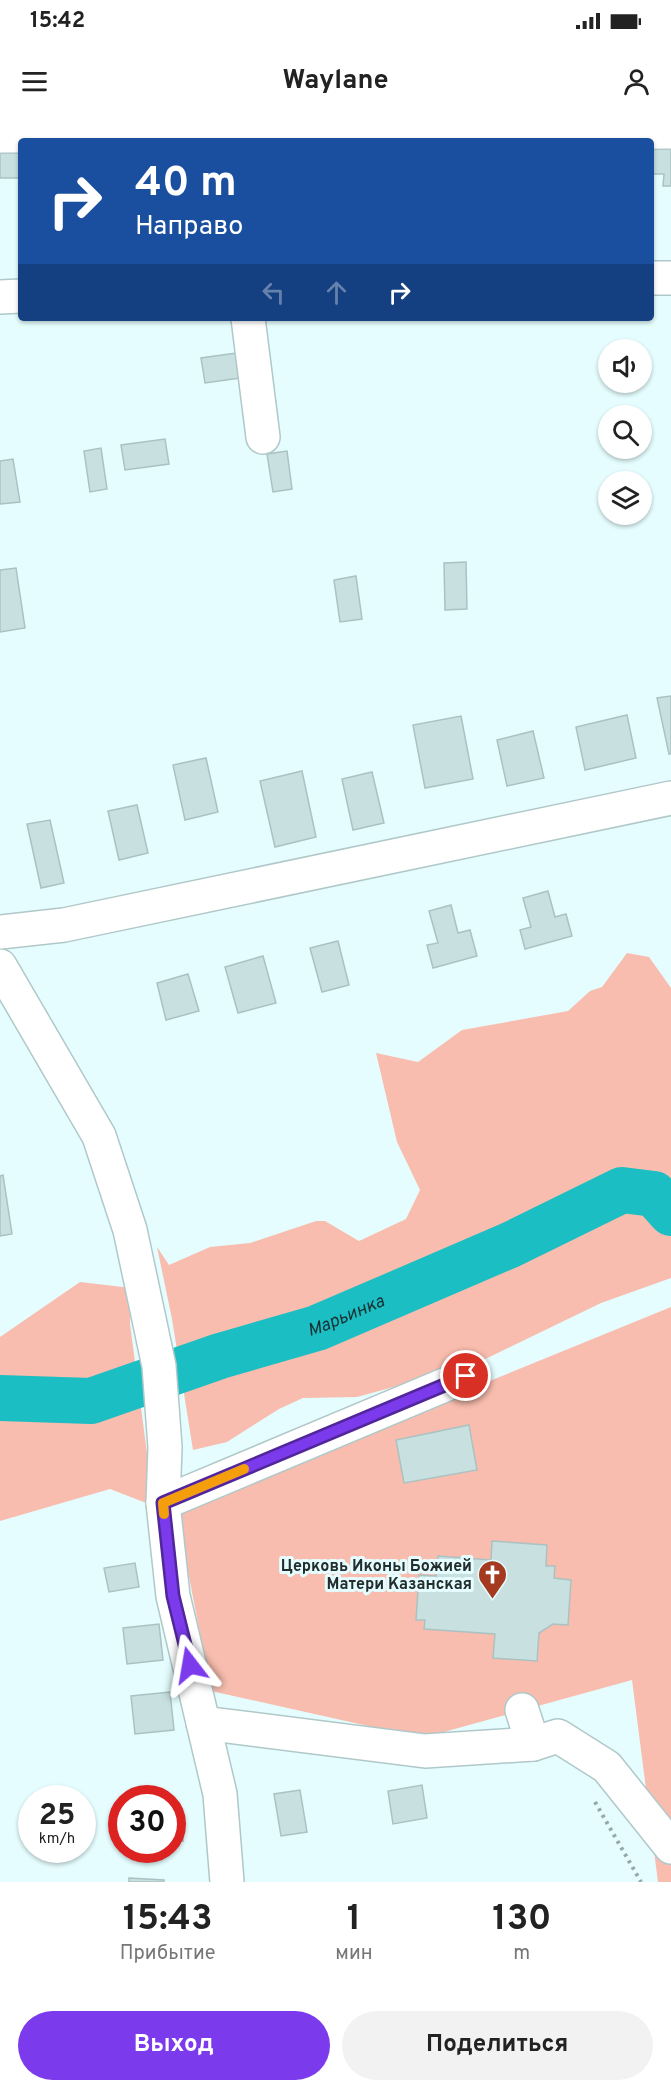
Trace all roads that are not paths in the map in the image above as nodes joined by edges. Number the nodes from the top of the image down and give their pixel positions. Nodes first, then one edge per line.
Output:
1 (671, 132) edge
2 (0, 136) edge
3 (654, 278) edge
4 (671, 278) edge
5 (18, 296) edge
6 (0, 297) edge
7 (248, 321) edge
8 (263, 437) dead end
9 (671, 798) edge
10 (0, 932) edge
11 (0, 966) edge
12 (466, 1376) dead end
13 (163, 1503) junction
14 (522, 1710) dead end
15 (203, 1723) junction
16 (545, 1740) junction
17 (671, 1847) edge
18 (227, 1882) edge

1 - 2 street
3 - 4 street
5 - 6 street
7 - 8 street
9 - 10 street
11 - 13 street
12 - 13 street
13 - 15 street
14 - 16 street
15 - 16 street
15 - 18 street
16 - 17 street

